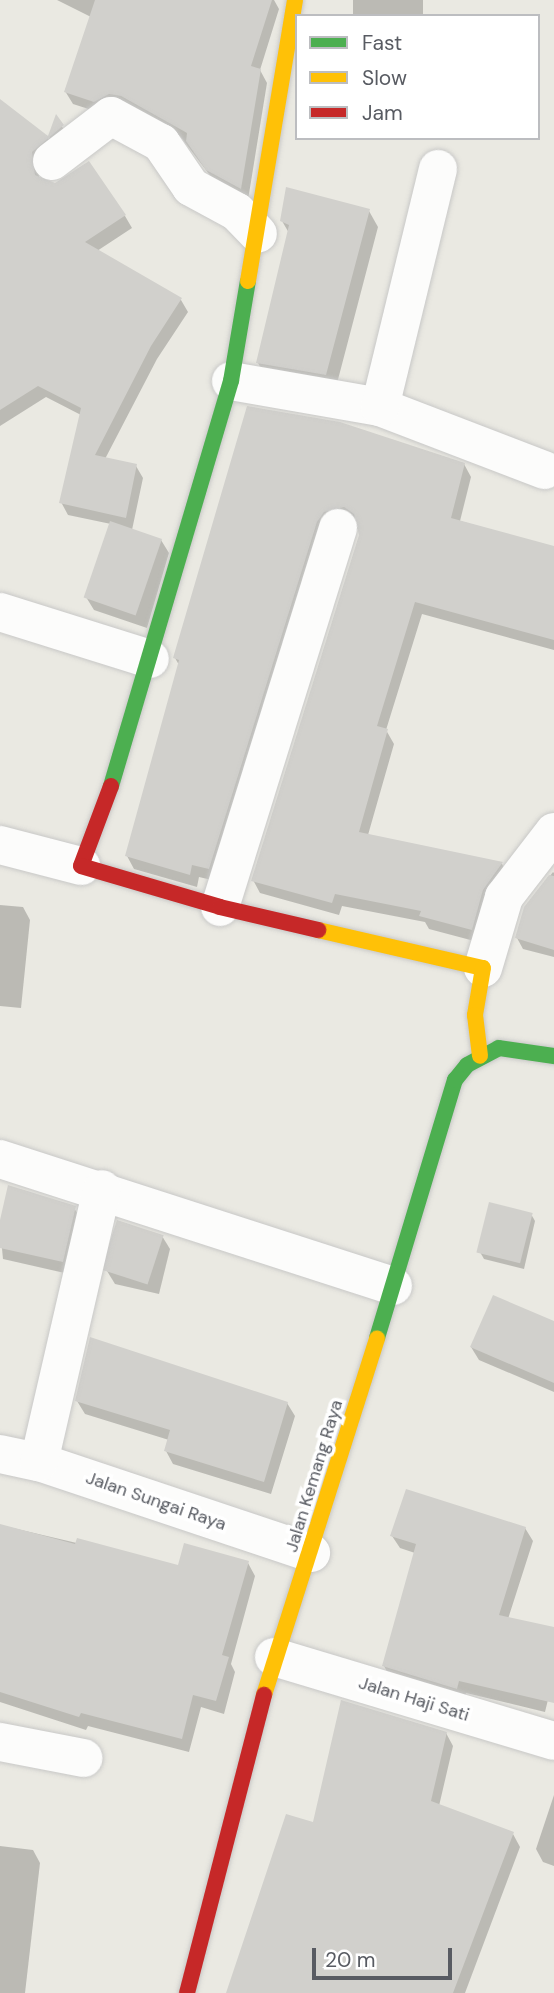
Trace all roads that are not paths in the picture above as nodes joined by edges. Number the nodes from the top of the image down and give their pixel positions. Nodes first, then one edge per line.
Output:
1 (295, 0) edge
2 (52, 161) dead end
3 (438, 169) dead end
4 (258, 234) junction
5 (231, 381) junction
6 (380, 407) junction
7 (544, 470) dead end
8 (338, 528) dead end
9 (0, 612) edge
10 (149, 659) junction
11 (554, 832) edge
12 (0, 845) edge
13 (81, 866) junction
14 (220, 907) junction
15 (483, 968) junction
16 (480, 1056) junction
17 (554, 1056) edge
18 (0, 1159) edge
19 (102, 1189) junction
20 (393, 1286) junction
21 (0, 1454) edge
22 (39, 1462) junction
23 (311, 1553) junction
24 (274, 1657) junction
25 (554, 1741) edge
26 (0, 1742) edge
27 (83, 1758) dead end
28 (187, 1993) edge

1 - 4 street
2 - 4 street
3 - 6 street
4 - 5 street
5 - 6 street
5 - 10 street
6 - 7 street
8 - 14 street
9 - 10 street
10 - 13 street
11 - 15 street
12 - 13 street
13 - 14 street
14 - 15 street
15 - 16 street
16 - 17 street
16 - 20 street, Jalan Kemang Raya
18 - 19 street
19 - 20 street
19 - 22 street
20 - 23 street, Jalan Kemang Raya
21 - 22 street, Jalan Sungai Raya
22 - 23 street, Jalan Sungai Raya
23 - 24 street, Jalan Kemang Raya
24 - 25 street, Jalan Haji Sati
24 - 28 street, Jalan Kemang Raya
26 - 27 street

